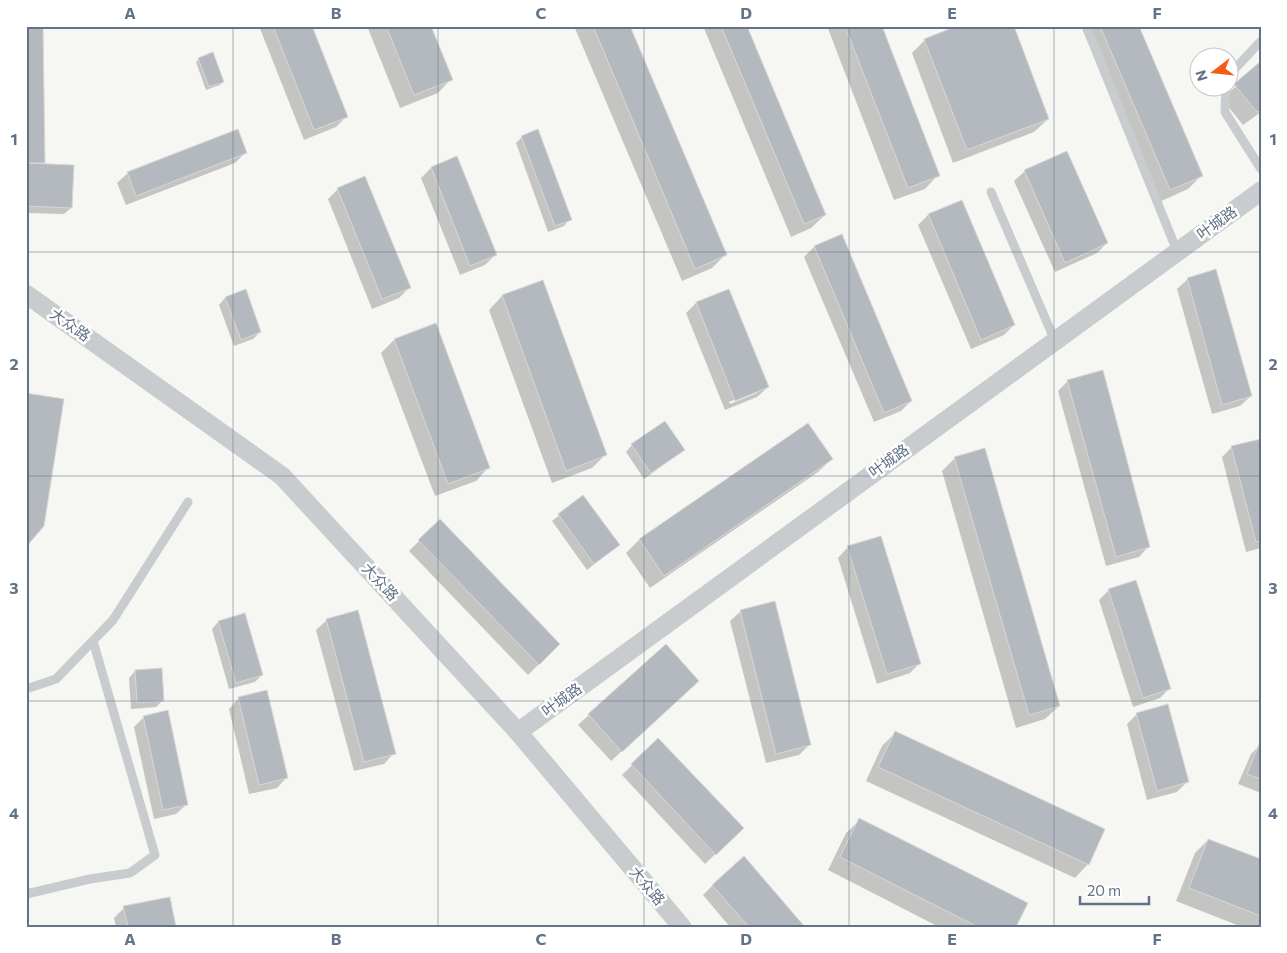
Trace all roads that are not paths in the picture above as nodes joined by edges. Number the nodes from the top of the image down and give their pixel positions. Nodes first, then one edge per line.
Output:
1 (1086, 26) edge
2 (1261, 41) edge
3 (1240, 63) edge
4 (1226, 98) edge
5 (1261, 169) edge
6 (1261, 191) edge
7 (991, 192) dead end
8 (1177, 252) junction
9 (26, 294) edge
10 (1055, 341) junction
11 (188, 502) dead end
12 (93, 641) junction
13 (26, 689) edge
14 (518, 732) junction
15 (26, 894) edge
16 (682, 927) edge

1 - 8 lane
2 - 3 lane
4 - 5 lane
6 - 8 street, 叶城路
7 - 10 lane
8 - 10 street, 叶城路
9 - 14 street, 大众路
10 - 14 street, 叶城路
11 - 12 lane
12 - 13 lane
12 - 15 lane
14 - 16 street, 大众路

